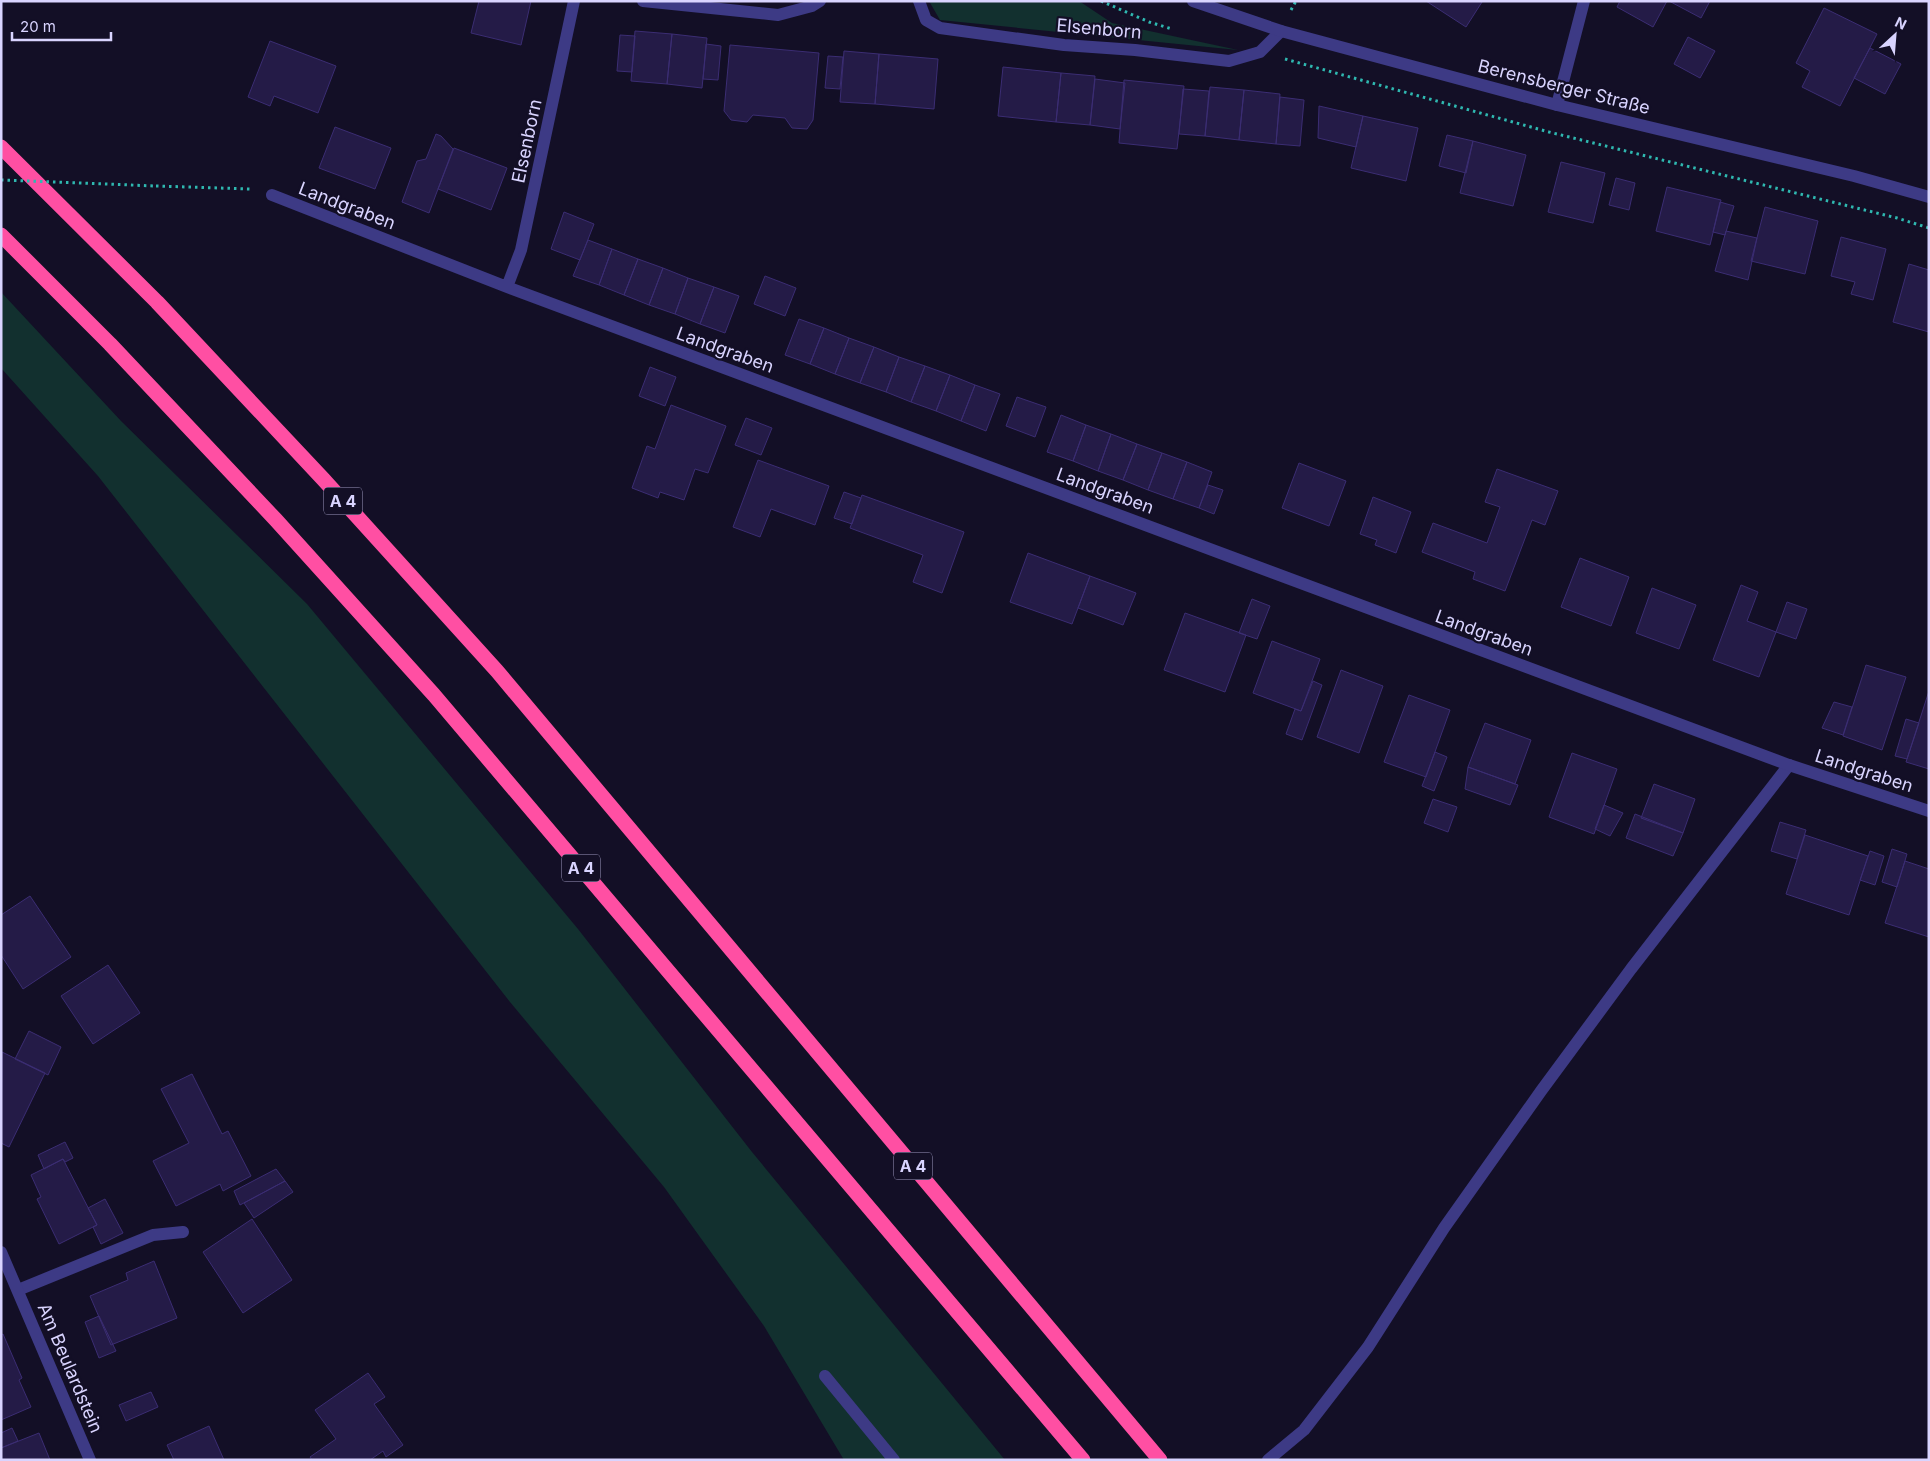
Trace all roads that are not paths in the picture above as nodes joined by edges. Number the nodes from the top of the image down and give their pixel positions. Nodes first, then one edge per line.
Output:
1 (574, 1) edge
2 (643, 1) edge
3 (820, 1) edge
4 (919, 1) edge
5 (1193, 1) edge
6 (1584, 1) edge
7 (1280, 31) junction
8 (1557, 105) junction
9 (1, 147) edge
10 (272, 195) road end
11 (1929, 197) edge
12 (1, 235) edge
13 (507, 287) junction
14 (1789, 765) junction
15 (1929, 811) edge
16 (183, 1232) dead end
17 (1, 1252) edge
18 (18, 1290) junction
19 (825, 1376) dead end
20 (90, 1460) edge
21 (894, 1460) edge
22 (1083, 1460) edge
23 (1160, 1460) edge
24 (1268, 1460) edge

1 - 13 street, Elsenborn
2 - 3 street
4 - 7 street, Elsenborn
5 - 7 street, Berensberger Straße
6 - 8 street
7 - 8 street, Berensberger Straße
8 - 11 street, Berensberger Straße
9 - 23 highway, A 4
10 - 13 street, Landgraben
12 - 22 highway, A 4
13 - 14 street, Landgraben
14 - 15 street, Landgraben
14 - 24 street
16 - 18 street, Am Beulardstein
17 - 18 street, Am Beulardstein
18 - 20 street, Am Beulardstein
19 - 21 street

